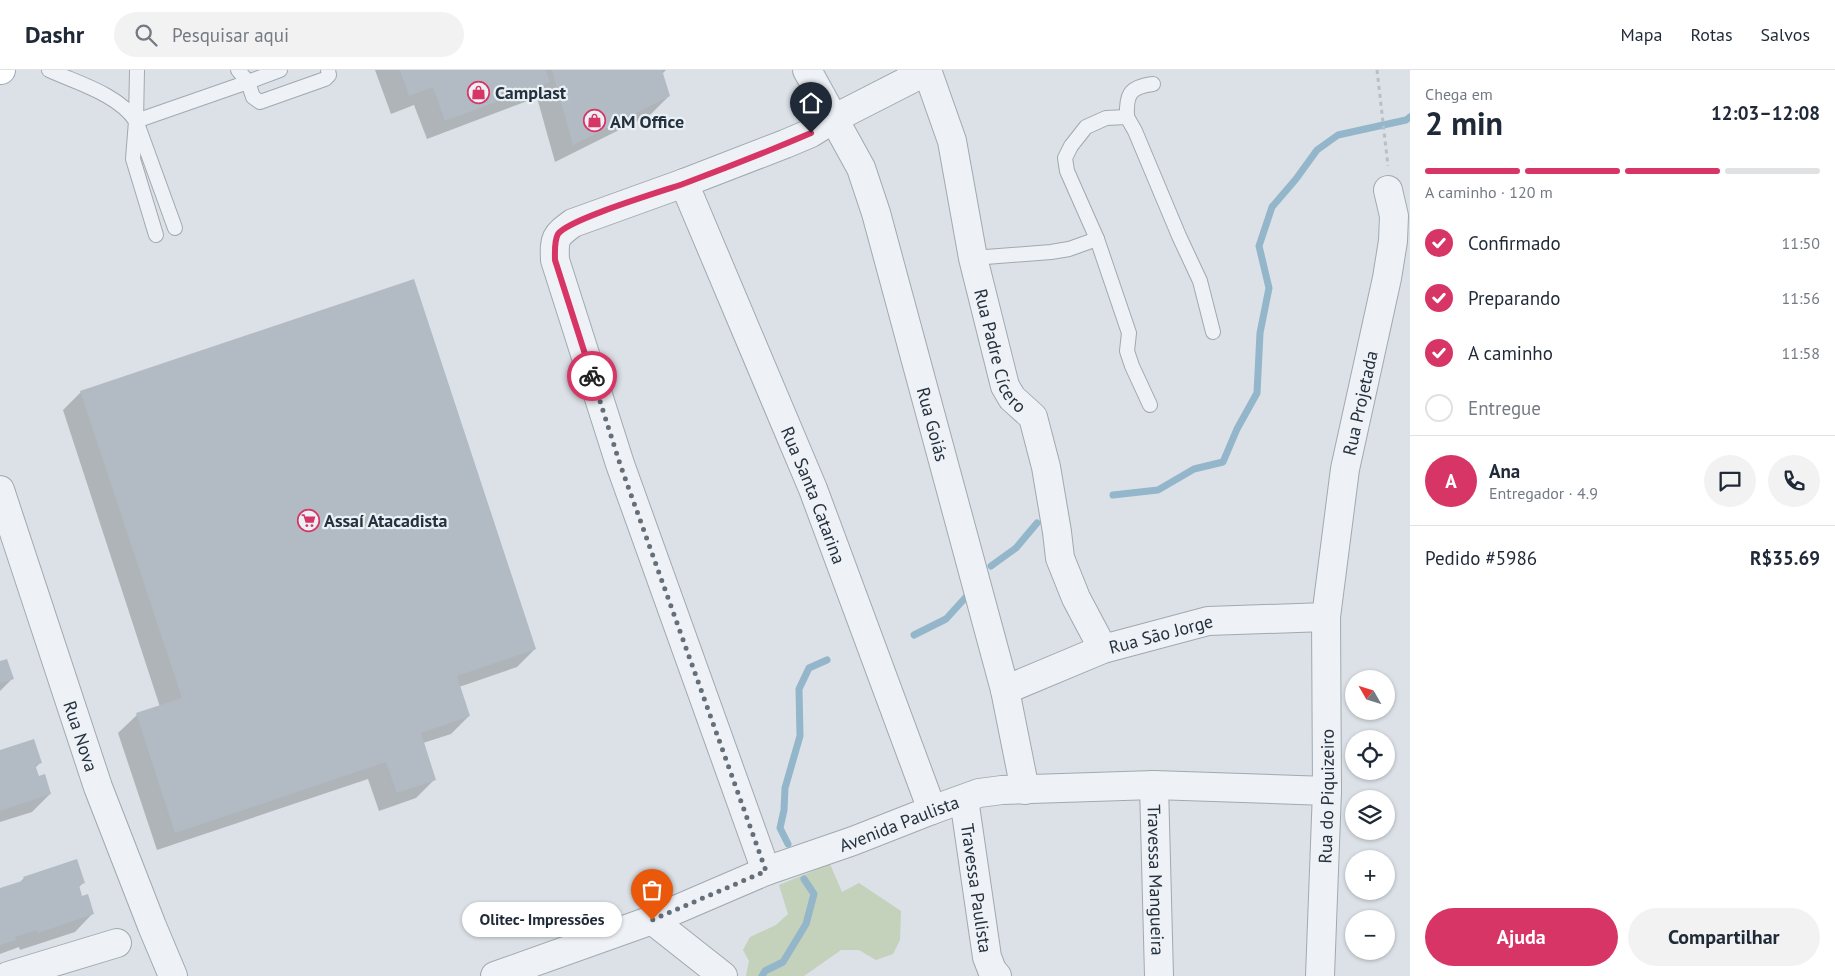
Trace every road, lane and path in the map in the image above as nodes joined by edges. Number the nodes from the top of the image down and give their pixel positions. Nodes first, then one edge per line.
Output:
1 (49, 70) edge
2 (137, 70) edge
3 (238, 70) edge
4 (280, 70) edge
5 (328, 70) edge
6 (807, 70) edge
7 (927, 70) edge
8 (1377, 70) edge
9 (248, 82) junction
10 (1153, 84) dead end
11 (1127, 117) junction
12 (835, 118) junction
13 (136, 121) junction
14 (1388, 163) dead end
15 (684, 183) junction
16 (1388, 190) dead end
17 (175, 228) dead end
18 (156, 235) dead end
19 (1097, 239) junction
20 (973, 258) junction
21 (1213, 332) dead end
22 (1150, 405) dead end
23 (0, 490) edge
24 (1326, 617) junction
25 (1103, 649) junction
26 (1005, 690) junction
27 (1154, 785) junction
28 (1025, 790) junction
29 (1327, 791) junction
30 (964, 799) junction
31 (932, 810) junction
32 (766, 871) junction
33 (652, 920) junction
34 (117, 943) dead end
35 (8, 976) edge
36 (173, 976) edge
37 (495, 976) edge
38 (722, 976) edge
39 (997, 976) edge
40 (1159, 976) edge
41 (1320, 976) edge

1 - 13 lane
2 - 13 lane
3 - 9 lane
4 - 9 lane
5 - 9 lane
6 - 12 street, Rua Goiás
7 - 12 street
7 - 20 street, Rua Padre Cícero
8 - 14 path
9 - 13 lane
10 - 11 lane
11 - 19 lane
11 - 21 lane
12 - 15 street
12 - 26 street, Rua Goiás
13 - 17 lane
13 - 18 lane
15 - 31 street, Rua Santa Catarina
15 - 32 street
16 - 24 street, Rua Projetada
19 - 20 lane
19 - 22 lane
20 - 25 street, Rua Padre Cícero
23 - 36 street, Rua Nova
24 - 25 street, Rua São Jorge
24 - 29 street, Rua do Piquizeiro
25 - 26 street, Rua São Jorge
26 - 28 street, Rua Goiás
27 - 28 street, Avenida Paulista
27 - 29 street, Avenida Paulista
27 - 40 street, Travessa Mangueira
28 - 30 street, Avenida Paulista
29 - 41 street, Rua do Piquizeiro
30 - 31 street, Avenida Paulista
30 - 39 street, Travessa Paulista
31 - 32 street, Avenida Paulista
32 - 33 street, Avenida Paulista
33 - 37 street, Avenida Paulista
33 - 38 street
34 - 35 street

